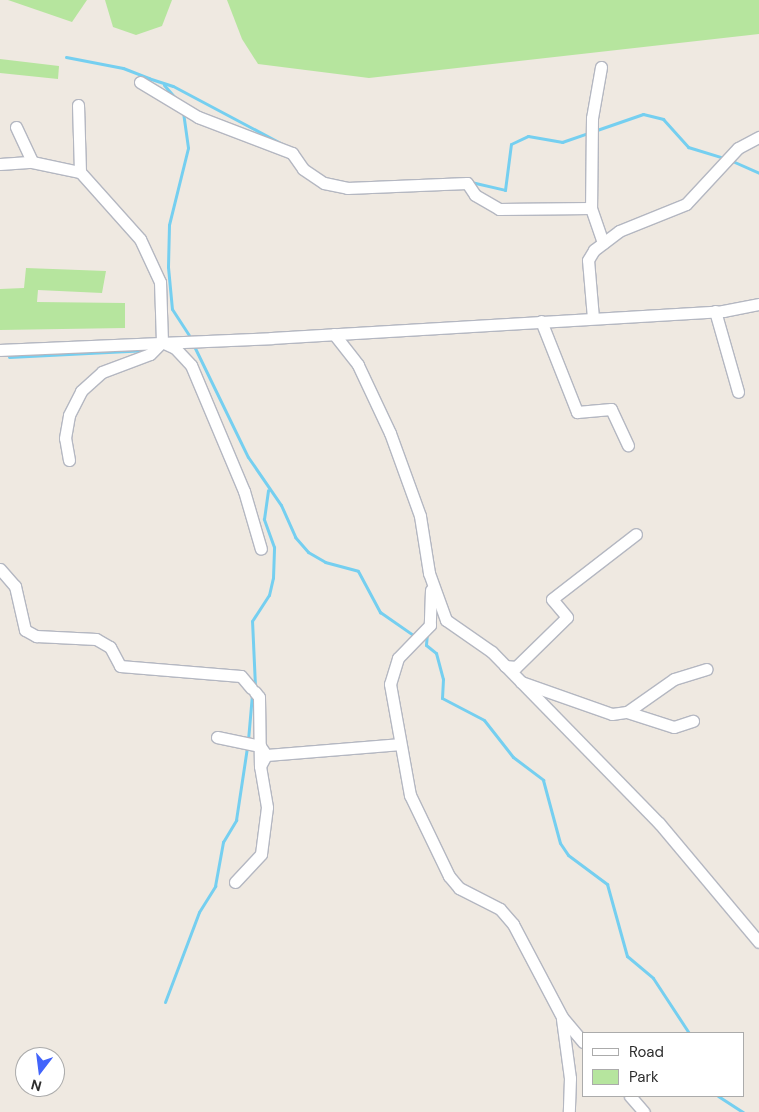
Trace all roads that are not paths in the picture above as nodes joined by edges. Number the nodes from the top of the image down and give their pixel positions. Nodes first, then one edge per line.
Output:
1 (600, 66) dead end
2 (140, 82) dead end
3 (78, 105) dead end
4 (16, 127) dead end
5 (759, 137) edge
6 (32, 162) junction
7 (0, 164) edge
8 (80, 172) junction
9 (591, 208) junction
10 (603, 243) junction
11 (759, 304) edge
12 (715, 311) junction
13 (593, 318) junction
14 (542, 320) junction
15 (334, 334) junction
16 (162, 342) junction
17 (0, 350) edge
18 (738, 392) dead end
19 (628, 445) dead end
20 (69, 460) dead end
21 (636, 534) dead end
22 (261, 549) dead end
23 (0, 569) edge
24 (429, 573) junction
25 (505, 666) junction
26 (708, 669) dead end
27 (519, 682) junction
28 (627, 712) junction
29 (693, 721) dead end
30 (217, 737) dead end
31 (399, 744) junction
32 (263, 750) junction
33 (235, 882) dead end
34 (759, 942) edge
35 (562, 1017) junction
36 (582, 1041) edge
37 (631, 1097) edge
38 (569, 1112) edge
39 (644, 1112) edge

1 - 9 street
2 - 9 street
3 - 8 street
4 - 6 street
5 - 10 street
6 - 7 street
6 - 8 street
8 - 16 street
9 - 10 street
10 - 13 street
11 - 12 street
12 - 13 street
12 - 18 street
13 - 14 street
14 - 15 street
14 - 19 street
15 - 16 street
15 - 24 street
16 - 17 street
16 - 20 street
16 - 22 street
21 - 25 street
23 - 32 street
24 - 25 street
24 - 31 street
25 - 27 street
26 - 28 street
27 - 28 street
27 - 34 street
28 - 29 street
30 - 32 street
31 - 32 street
31 - 35 street
32 - 33 street
35 - 36 street
35 - 38 street
37 - 39 street

